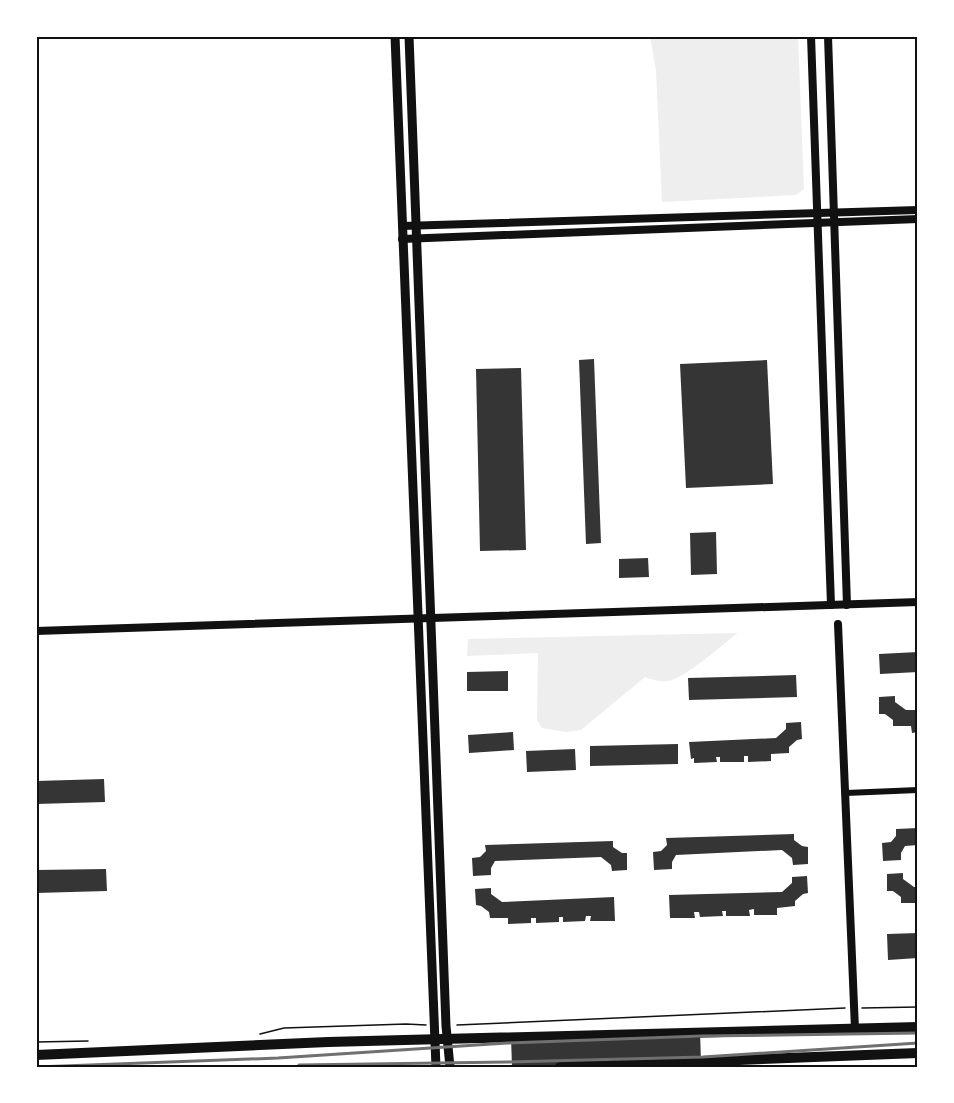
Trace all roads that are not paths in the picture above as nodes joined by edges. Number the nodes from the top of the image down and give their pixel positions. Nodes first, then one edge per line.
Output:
1 (395, 36) edge
2 (409, 36) edge
3 (811, 36) edge
4 (828, 36) edge
5 (918, 210) edge
6 (834, 217) junction
7 (816, 218) junction
8 (918, 219) edge
9 (417, 225) junction
10 (402, 226) junction
11 (417, 238) junction
12 (402, 239) junction
13 (918, 602) edge
14 (831, 605) junction
15 (847, 605) junction
16 (430, 619) junction
17 (418, 620) junction
18 (838, 624) dead end
19 (36, 631) edge
20 (918, 790) edge
21 (846, 793) junction
22 (918, 1027) edge
23 (855, 1029) junction
24 (435, 1039) junction
25 (447, 1039) junction
26 (918, 1053) edge
27 (36, 1055) edge
28 (436, 1067) edge
29 (450, 1067) edge
30 (560, 1067) edge

1 - 10 main road
2 - 9 main road
3 - 7 street
4 - 6 street
5 - 6 street
6 - 7 street
6 - 8 street
6 - 15 street
7 - 9 street
7 - 11 street
7 - 14 street
9 - 10 street
9 - 11 main road
10 - 12 main road
11 - 12 street
11 - 16 main road
12 - 17 main road
13 - 15 street
14 - 15 street
14 - 16 street
16 - 17 street
16 - 25 main road
17 - 19 street
17 - 24 main road
18 - 21 street
20 - 21 street
21 - 23 street
22 - 23 main road
23 - 25 main road
24 - 25 main road
24 - 27 main road
24 - 28 main road
25 - 29 main road
26 - 30 main road

